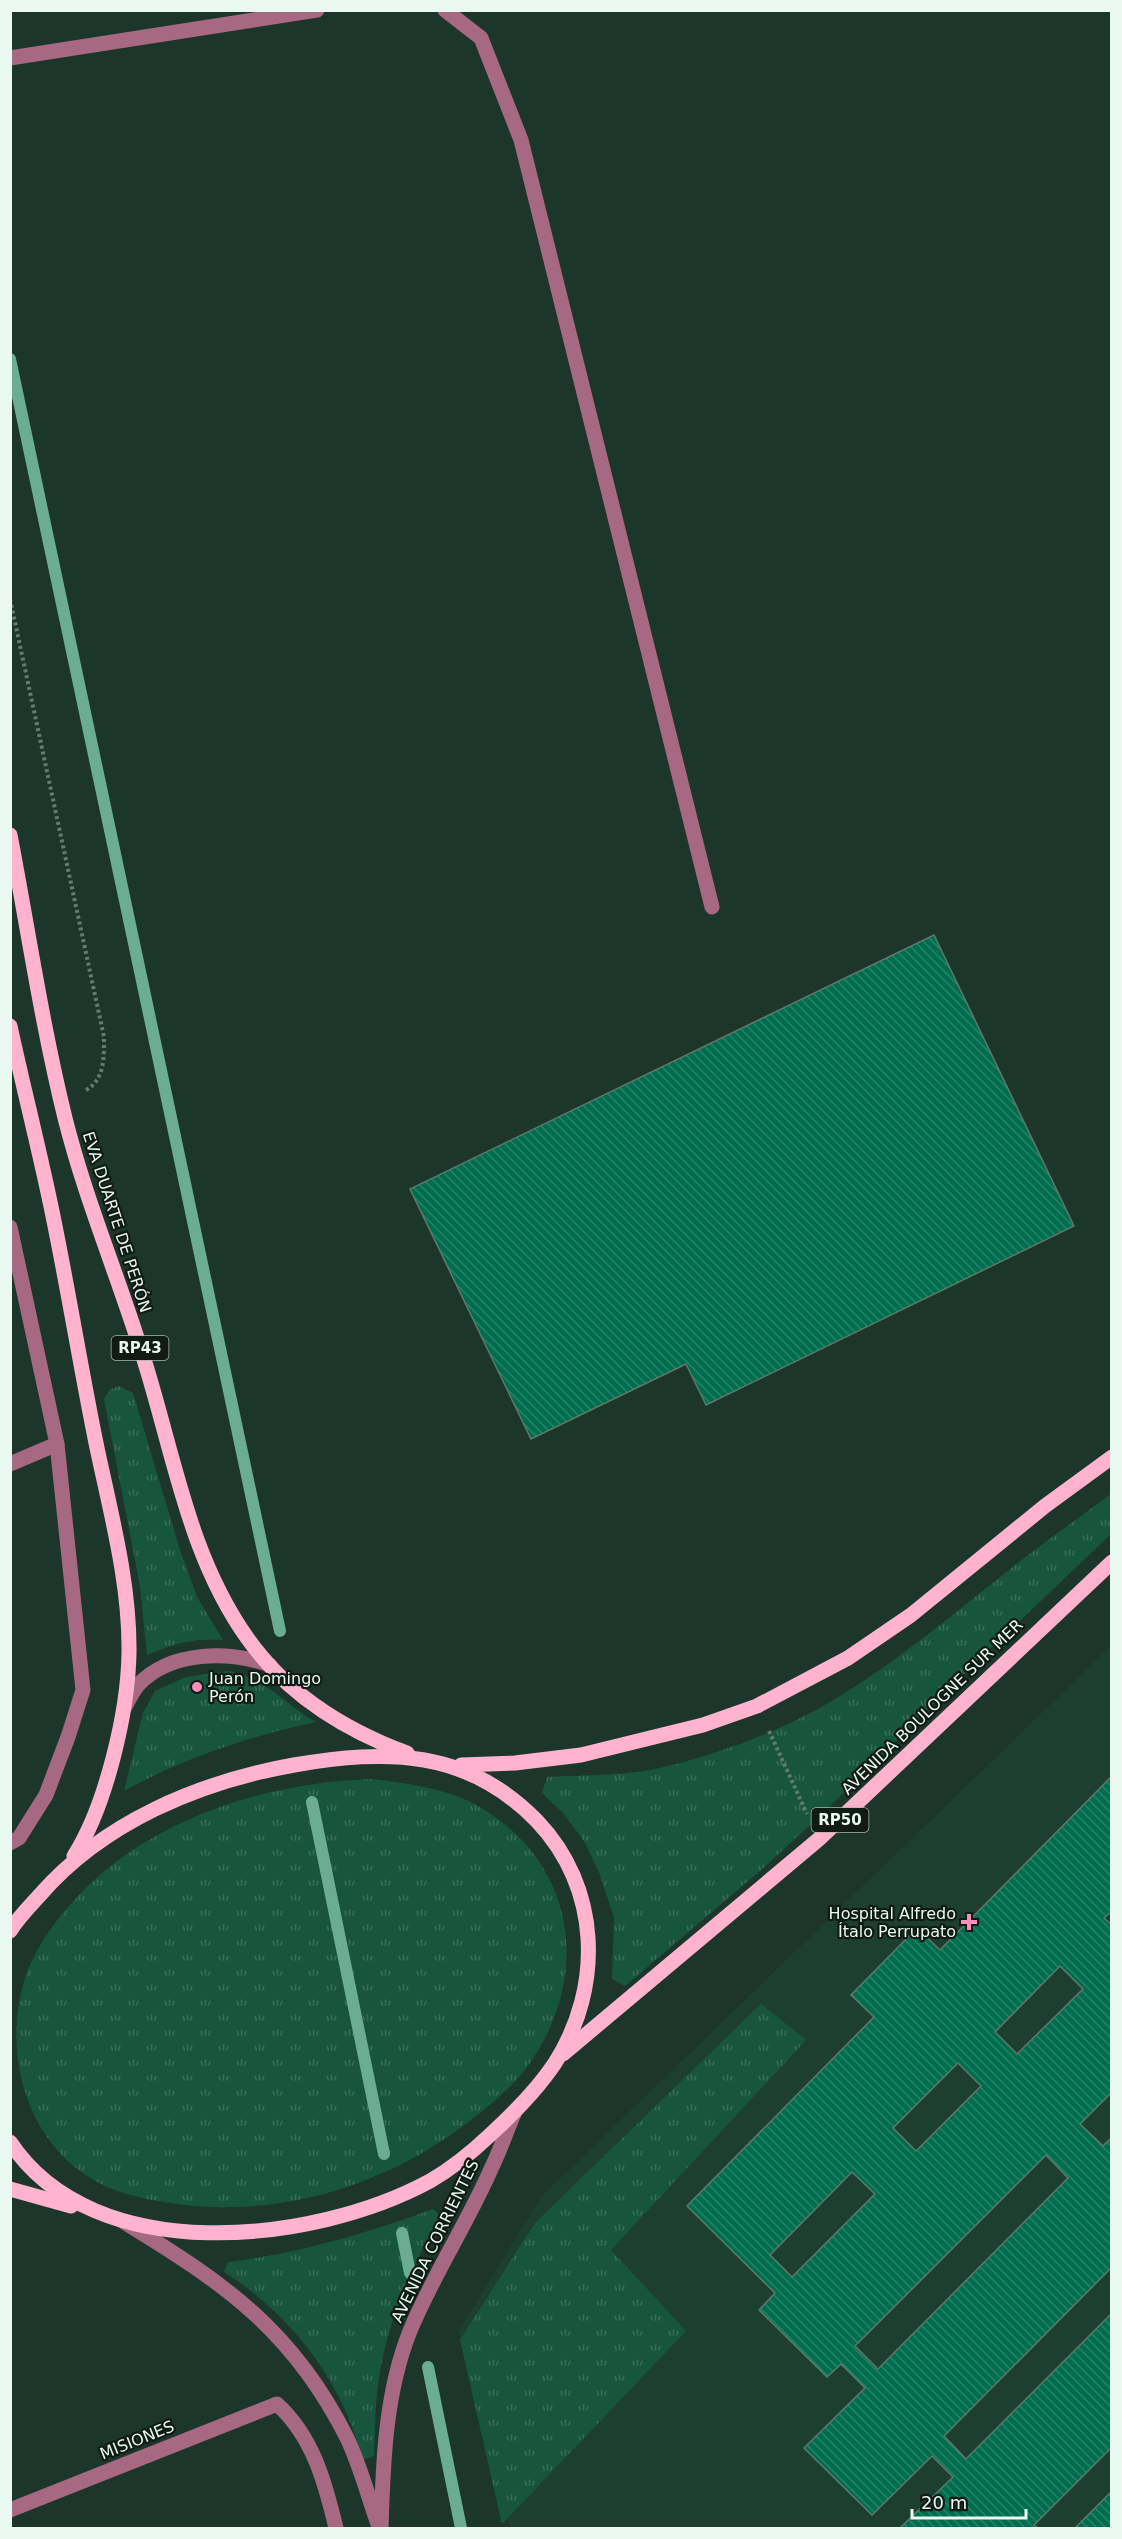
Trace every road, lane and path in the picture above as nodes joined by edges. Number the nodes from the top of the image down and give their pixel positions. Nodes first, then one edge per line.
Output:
1 (317, 10) edge
2 (445, 10) edge
3 (10, 58) edge
4 (10, 599) edge
5 (10, 835) edge
6 (712, 907) dead end
7 (10, 1026) edge
8 (15, 1074) edge
9 (62, 1103) junction
10 (10, 1227) edge
11 (57, 1444) junction
12 (1112, 1457) edge
13 (10, 1464) edge
14 (1112, 1562) edge
15 (270, 1665) junction
16 (757, 1706) junction
17 (124, 1709) junction
18 (424, 1759) junction
19 (450, 1766) junction
20 (819, 1839) junction
21 (10, 1843) edge
22 (68, 1866) junction
23 (46, 1887) junction
24 (10, 1913) edge
25 (10, 1931) edge
26 (555, 2063) junction
27 (514, 2114) junction
28 (10, 2142) edge
29 (10, 2189) edge
30 (97, 2213) junction
31 (122, 2220) junction
32 (10, 2510) edge
33 (336, 2529) edge
34 (380, 2529) edge

1 - 3 street
2 - 6 street
4 - 9 path
5 - 9 main road, EVA DUARTE DE PERÓN / RP43
7 - 8 main road
8 - 17 main road
9 - 15 main road, EVA DUARTE DE PERÓN / RP43
10 - 11 street
11 - 13 street
11 - 21 street
12 - 16 main road
14 - 20 main road, AVENIDA BOULOGNE SUR MER / RP50
15 - 17 street
15 - 18 main road, EVA DUARTE DE PERÓN / RP43
16 - 19 main road
16 - 20 path
17 - 22 main road
18 - 19 main road
18 - 22 main road
19 - 26 main road
20 - 26 main road, AVENIDA BOULOGNE SUR MER / RP50
22 - 23 main road
23 - 24 main road
23 - 25 main road
26 - 27 main road
27 - 31 main road
27 - 34 street, AVENIDA CORRIENTES
28 - 30 main road
29 - 30 main road
30 - 31 main road
31 - 34 street, AVENIDA CORRIENTES
32 - 33 street, MISIONES

